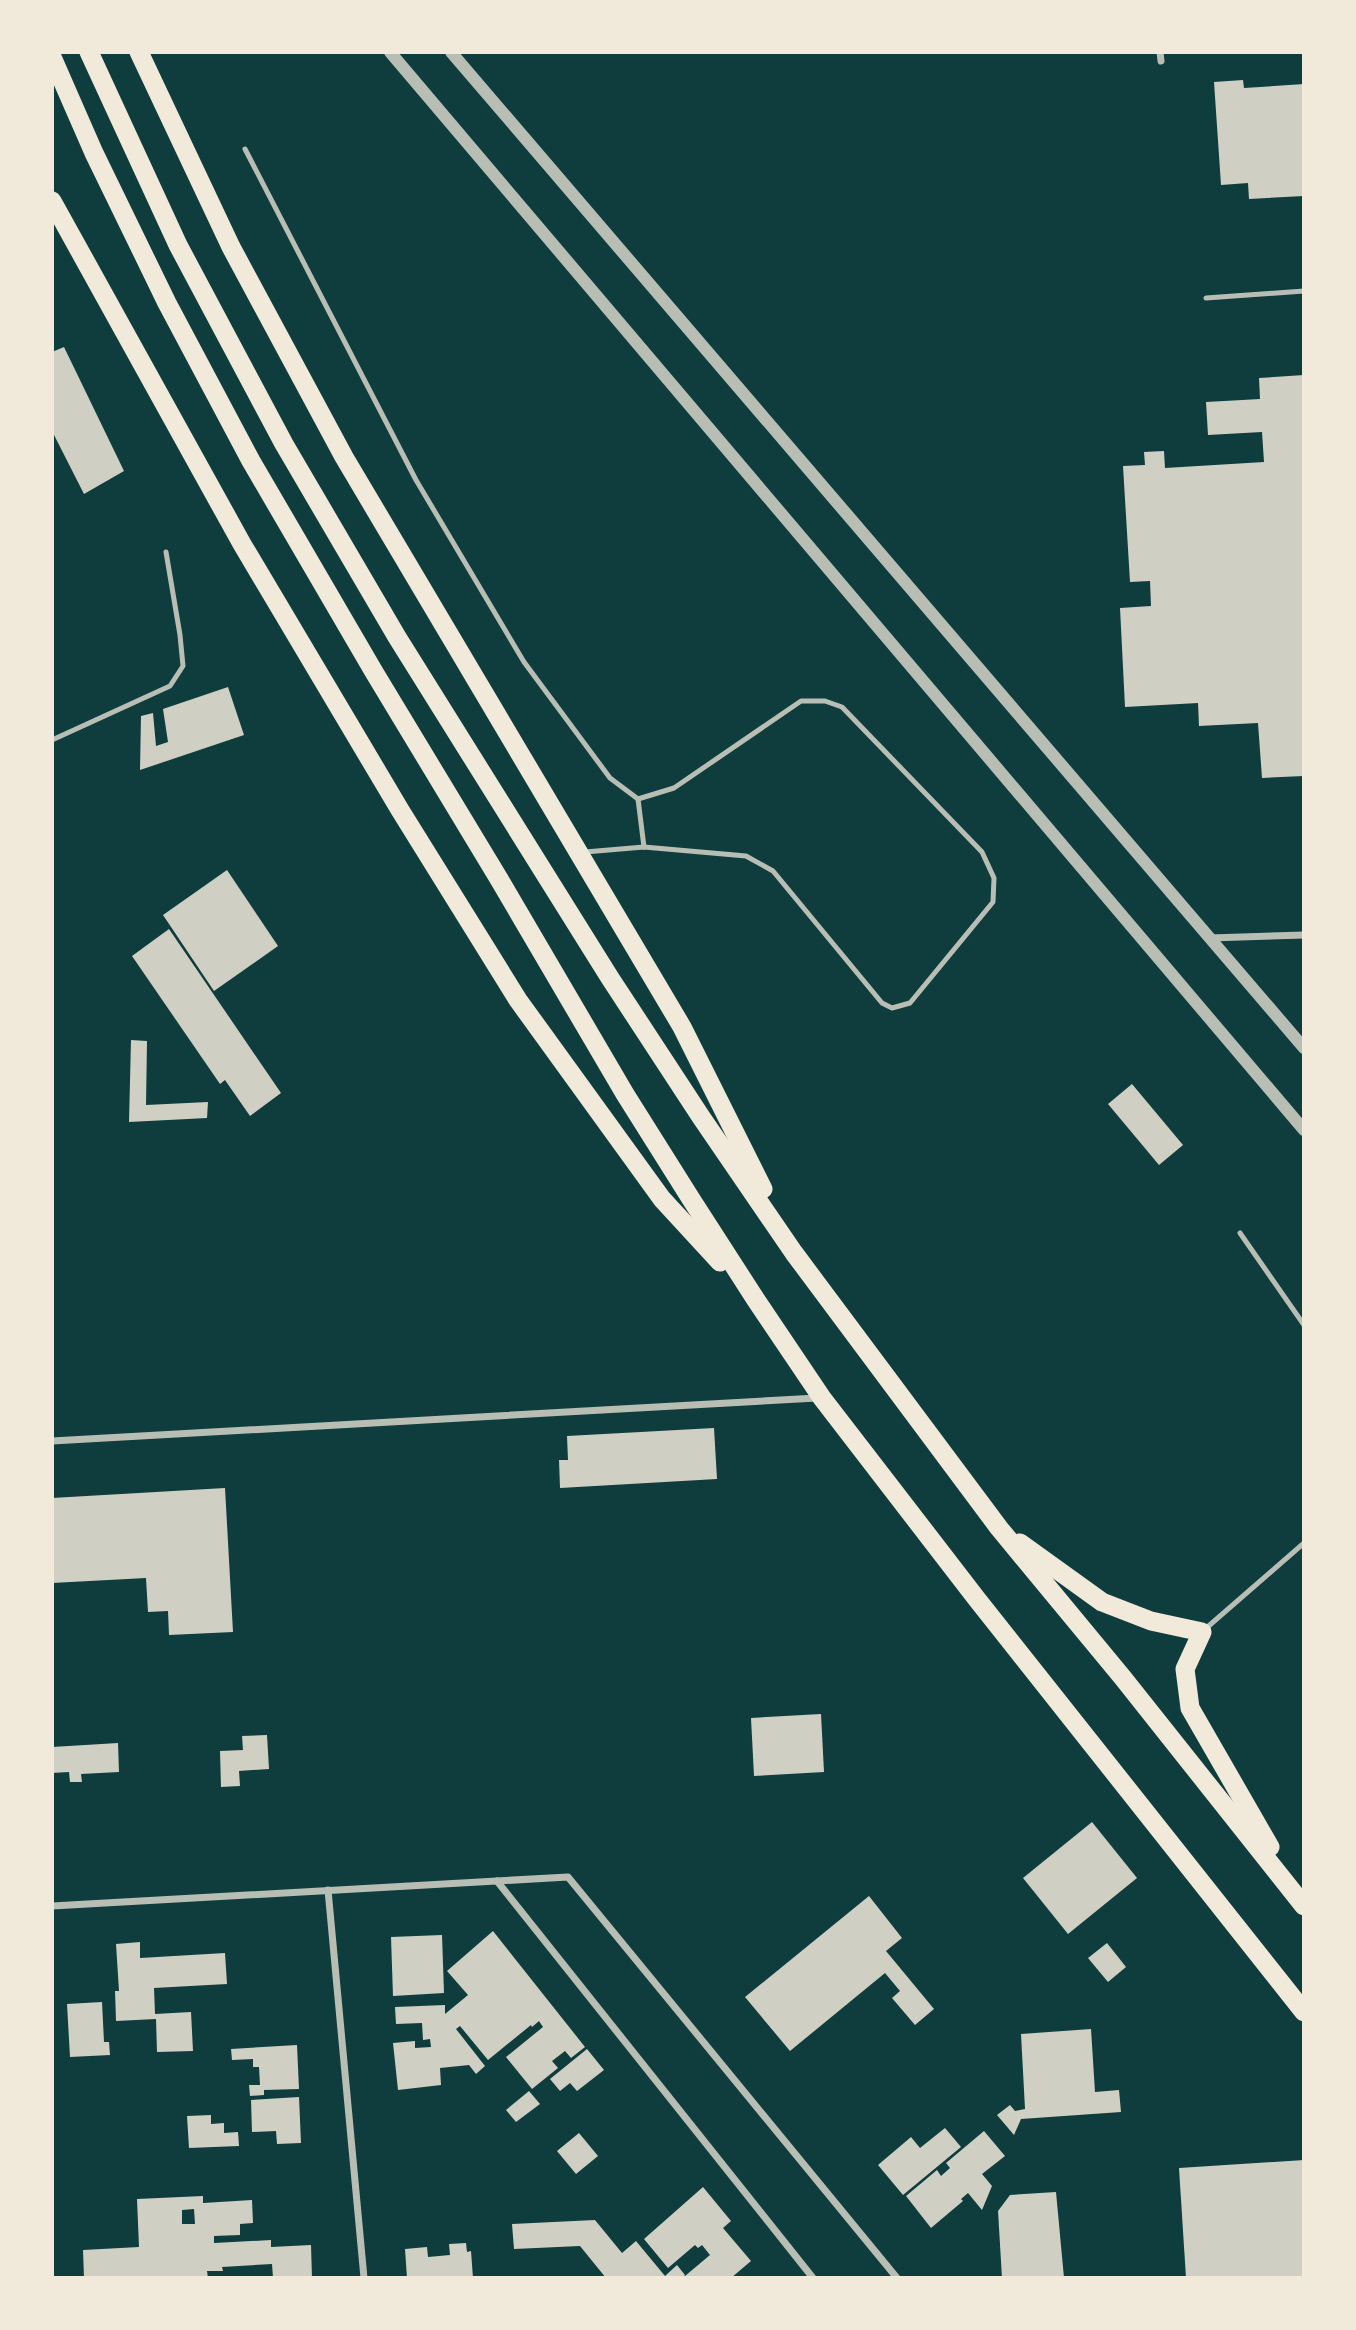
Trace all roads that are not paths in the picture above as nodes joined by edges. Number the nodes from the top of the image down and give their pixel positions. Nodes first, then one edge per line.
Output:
1 (89, 52) edge
2 (139, 52) edge
3 (390, 52) edge
4 (451, 52) edge
5 (52, 57) edge
6 (245, 149) dead end
7 (52, 201) edge
8 (1304, 291) edge
9 (1206, 298) dead end
10 (166, 552) dead end
11 (52, 740) edge
12 (638, 799) junction
13 (644, 847) junction
14 (578, 853) junction
15 (1304, 935) edge
16 (1210, 938) junction
17 (1304, 1048) edge
18 (1304, 1130) edge
19 (1240, 1233) dead end
20 (794, 1253) junction
21 (756, 1300) junction
22 (1304, 1325) edge
23 (822, 1398) junction
24 (52, 1441) edge
25 (999, 1528) junction
26 (1304, 1543) edge
27 (1202, 1632) junction
28 (497, 1881) junction
29 (328, 1890) junction
30 (1304, 1905) edge
31 (52, 1906) edge
32 (1304, 2012) edge
33 (364, 2277) edge
34 (813, 2277) edge
35 (897, 2277) edge

1 - 20 highway
2 - 14 highway
3 - 18 street
4 - 16 street
5 - 21 highway
6 - 12 lane
7 - 21 highway
8 - 9 lane
10 - 11 lane
12 - 13 lane
12 - 13 lane
13 - 14 lane
14 - 20 highway
15 - 16 street
16 - 17 street
19 - 22 lane
20 - 25 highway
21 - 23 highway
23 - 24 street
23 - 32 highway
25 - 27 highway
25 - 30 highway
26 - 27 lane
27 - 30 highway
28 - 29 street
28 - 34 street
28 - 35 street
29 - 31 street
29 - 33 street

